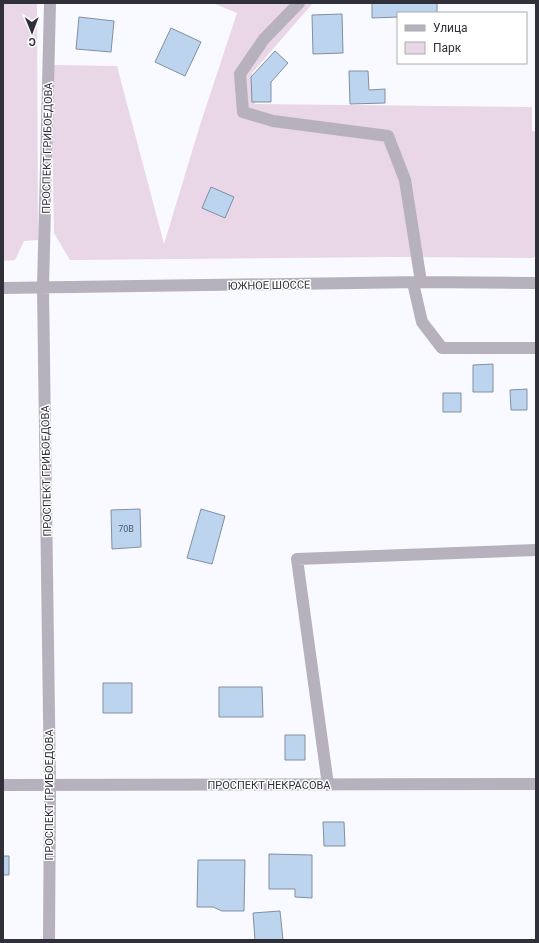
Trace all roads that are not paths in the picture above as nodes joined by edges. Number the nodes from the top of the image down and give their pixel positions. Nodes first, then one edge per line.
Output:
1 (50, 3) edge
2 (56, 3) edge
3 (299, 3) edge
4 (50, 28) junction
5 (417, 283) junction
6 (536, 283) edge
7 (3, 288) edge
8 (44, 288) junction
9 (536, 348) edge
10 (536, 550) edge
11 (328, 784) junction
12 (536, 784) edge
13 (3, 786) edge
14 (50, 786) junction
15 (49, 940) edge

1 - 4 street, ПРОСПЕКТ ГРИБОЕДОВА
2 - 4 street
3 - 5 street
4 - 8 street, ПРОСПЕКТ ГРИБОЕДОВА
5 - 6 street, ЮЖНОЕ ШОССЕ
5 - 8 street, ЮЖНОЕ ШОССЕ
5 - 9 street
7 - 8 street, ЮЖНОЕ ШОССЕ
8 - 14 street, ПРОСПЕКТ ГРИБОЕДОВА
10 - 11 street
11 - 12 street, ПРОСПЕКТ НЕКРАСОВА
11 - 14 street, ПРОСПЕКТ НЕКРАСОВА
13 - 14 street, ПРОСПЕКТ НЕКРАСОВА
14 - 15 street, ПРОСПЕКТ ГРИБОЕДОВА

